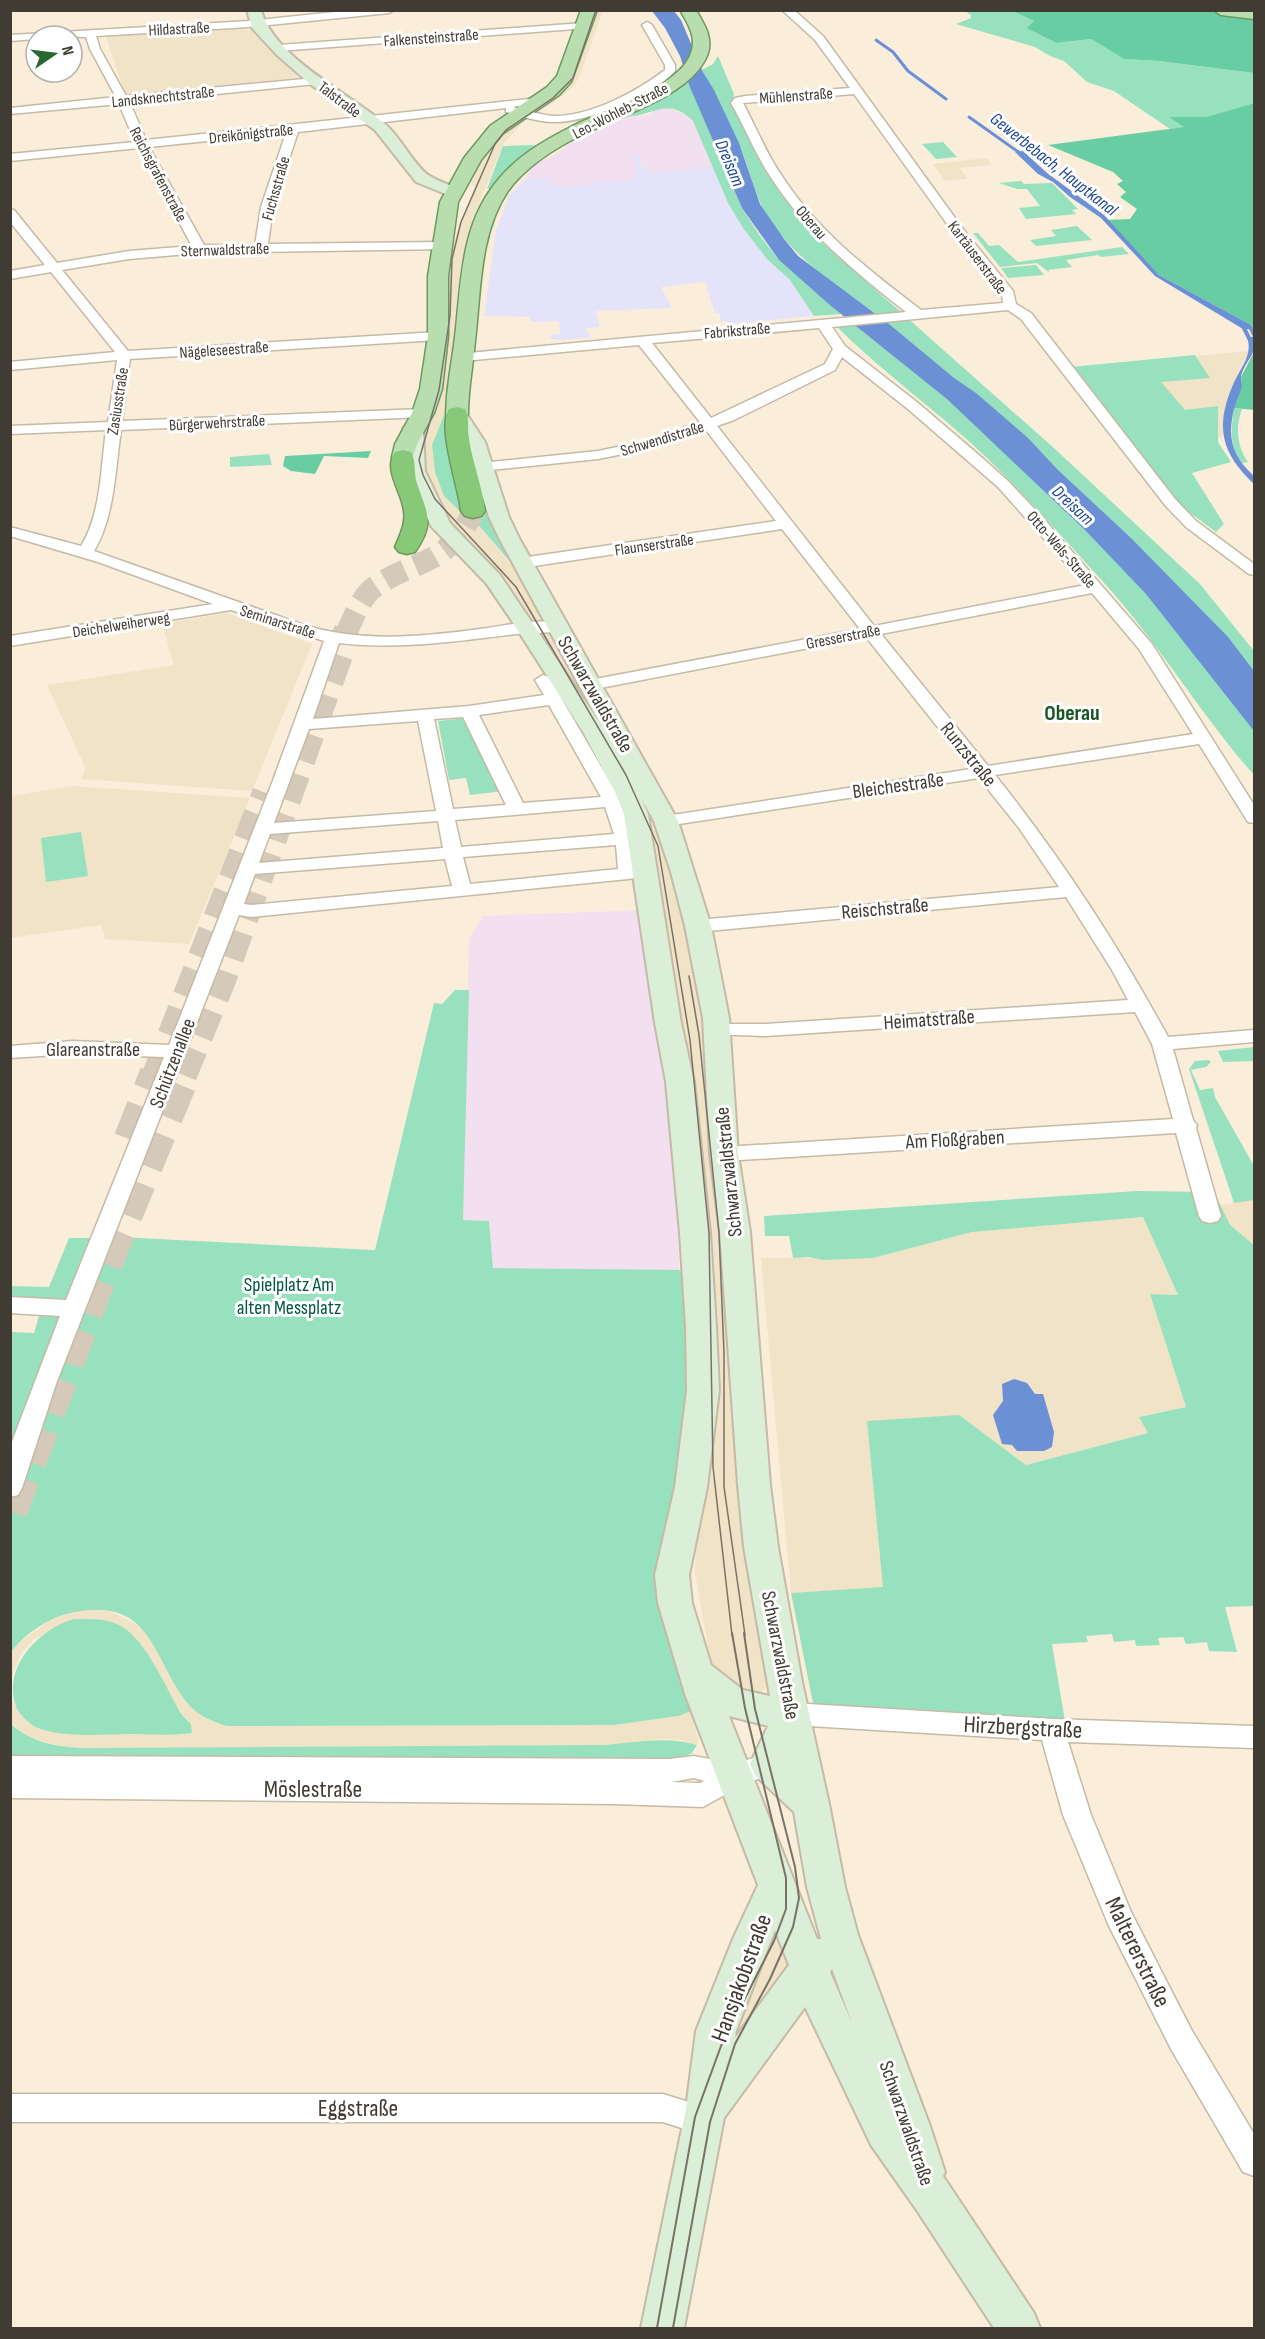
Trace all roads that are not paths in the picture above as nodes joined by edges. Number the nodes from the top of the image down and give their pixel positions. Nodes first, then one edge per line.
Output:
1 (389, 10) edge
2 (787, 10) edge
3 (1221, 10) edge
4 (690, 12) edge
5 (1254, 14) edge
6 (256, 17) edge
7 (587, 18) edge
8 (647, 25) dead end
9 (84, 33) edge
10 (90, 33) junction
11 (278, 48) junction
12 (315, 81) junction
13 (857, 91) junction
14 (123, 100) junction
15 (538, 101) junction
16 (737, 103) joint
17 (492, 108) junction
18 (10, 111) edge
19 (520, 112) junction
20 (370, 121) junction
21 (292, 129) junction
22 (142, 144) junction
23 (10, 158) edge
24 (470, 193) junction
25 (10, 213) edge
26 (442, 246) junction
27 (261, 248) junction
28 (200, 249) junction
29 (53, 267) junction
30 (10, 275) edge
31 (1010, 306) junction
32 (912, 315) junction
33 (822, 322) junction
34 (438, 336) junction
35 (642, 339) junction
36 (840, 349) junction
37 (124, 355) junction
38 (464, 357) junction
39 (10, 366) edge
40 (830, 367) junction
41 (868, 371) junction
42 (457, 414) junction
43 (418, 421) junction
44 (708, 424) junction
45 (112, 426) junction
46 (10, 430) edge
47 (403, 457) joint
48 (482, 467) junction
49 (473, 511) tunnel mouth
50 (786, 524) junction
51 (10, 531) edge
52 (407, 547) dead end
53 (85, 553) junction
54 (521, 563) junction
55 (1254, 571) edge
56 (1096, 588) junction
57 (231, 606) junction
58 (557, 627) junction
59 (526, 628) junction
60 (869, 630) junction
61 (333, 638) junction
62 (10, 641) edge
63 (543, 680) dead end
64 (590, 685) junction
65 (554, 699) junction
66 (469, 711) junction
67 (425, 714) junction
68 (304, 724) junction
69 (1202, 738) junction
70 (985, 773) junction
71 (612, 801) junction
72 (517, 810) junction
73 (445, 816) junction
74 (1254, 818) edge
75 (666, 822) junction
76 (264, 828) junction
77 (624, 839) junction
78 (453, 853) junction
79 (247, 869) junction
80 (462, 889) junction
81 (648, 889) junction
82 (1071, 891) junction
83 (232, 908) junction
84 (698, 926) junction
85 (1141, 1005) junction
86 (716, 1030) junction
87 (1254, 1036) edge
88 (1162, 1044) junction
89 (674, 1049) junction
90 (10, 1052) edge
91 (177, 1052) junction
92 (1186, 1125) junction
93 (724, 1154) junction
94 (1210, 1216) dead end
95 (10, 1305) edge
96 (73, 1309) junction
97 (10, 1488) edge
98 (695, 1672) junction
99 (792, 1714) junction
100 (1053, 1730) junction
101 (1254, 1737) edge
102 (10, 1767) edge
103 (752, 1770) junction
104 (614, 1781) junction
105 (10, 1786) edge
106 (811, 1804) junction
107 (777, 1884) junction
108 (839, 1935) junction
109 (809, 1967) junction
110 (10, 2108) edge
111 (705, 2115) junction
112 (1254, 2161) edge
113 (931, 2194) junction
114 (663, 2328) edge
115 (1019, 2328) edge

1 - 6 street, Hildastraße
2 - 13 street, Kartäuserstraße
3 - 5 main road
4 - 24 main road, Leo-Wohleb-Straße
6 - 10 street, Hildastraße
6 - 11 main road, Talstraße
7 - 11 street, Falkensteinstraße
7 - 15 main road, Schwarzwaldstraße
8 - 19 street, Dreikönigstraße
9 - 10 street, Hildastraße
10 - 14 street, Reichsgrafenstraße
11 - 12 main road, Talstraße
12 - 14 street, Landsknechtstraße
12 - 20 main road, Talstraße
13 - 16 street, Mühlenstraße
13 - 31 street, Kartäuserstraße
14 - 18 street, Landsknechtstraße
14 - 22 street, Reichsgrafenstraße
15 - 17 street, Dreikönigstraße
15 - 19 main road, Schwarzwaldstraße
16 - 32 street, Oberau
17 - 19 street, Dreikönigstraße
17 - 20 street, Dreikönigstraße
19 - 24 main road, Schwarzwaldstraße
20 - 21 street, Dreikönigstraße
20 - 24 main road, Talstraße
21 - 22 street, Dreikönigstraße
21 - 27 street, Fuchsstraße
22 - 23 street, Dreikönigstraße
22 - 28 street, Reichsgrafenstraße
24 - 26 main road, Schwarzwaldstraße
24 - 38 main road, Schwarzwaldstraße
25 - 29 street, Zasiusstraße
26 - 27 street, Sternwaldstraße
26 - 34 main road, Schwarzwaldstraße
27 - 28 street, Sternwaldstraße
28 - 29 street, Sternwaldstraße
29 - 30 street, Sternwaldstraße
29 - 37 street, Zasiusstraße
31 - 32 street, Fabrikstraße
31 - 55 street, Kartäuserstraße
32 - 33 street, Fabrikstraße
33 - 35 street, Fabrikstraße
33 - 36 street, Otto-Wels-Straße
34 - 37 street, Nägeleseestraße
34 - 43 main road, Schwarzwaldstraße
35 - 38 street, Fabrikstraße
35 - 44 street, Runzstraße
36 - 40 street
36 - 41 street, Otto-Wels-Straße
37 - 39 street, Nägeleseestraße
37 - 45 street, Zasiusstraße
38 - 42 main road, Schwarzwaldstraße
40 - 41 street
40 - 44 street, Schwendistraße
41 - 56 street, Otto-Wels-Straße
42 - 48 main road, Schwarzwaldstraße
42 - 49 highway
43 - 45 street, Bürgerwehrstraße
43 - 47 main road, Schwarzwaldstraße
43 - 59 main road, Schwarzwaldstraße
44 - 48 street, Schwendistraße
44 - 50 street, Runzstraße
45 - 46 street, Bürgerwehrstraße
45 - 53 street, Zasiusstraße
47 - 52 highway
48 - 54 main road, Schwarzwaldstraße
50 - 54 street, Flaunserstraße
50 - 60 street, Runzstraße
51 - 53 street, Seminarstraße
53 - 57 street, Seminarstraße
54 - 58 main road, Schwarzwaldstraße
56 - 60 street, Gresserstraße
56 - 69 street, Otto-Wels-Straße
57 - 61 street, Seminarstraße
57 - 62 street, Deichelweiherweg
58 - 59 street, Seminarstraße
58 - 64 main road, Schwarzwaldstraße
59 - 61 street, Seminarstraße
59 - 81 main road, Schwarzwaldstraße
60 - 64 street, Gresserstraße
60 - 70 street, Runzstraße
61 - 68 street, Schützenallee
63 - 65 street, Schwarzwaldstraße
64 - 75 main road, Schwarzwaldstraße
65 - 66 street, Schwarzwaldstraße
65 - 71 street, Schwarzwaldstraße
66 - 67 street, Schwarzwaldstraße
66 - 72 street
67 - 68 street, Schwarzwaldstraße
67 - 73 street
68 - 76 street, Schützenallee
69 - 70 street, Bleichestraße
69 - 74 street, Otto-Wels-Straße
70 - 75 street, Bleichestraße
70 - 82 street, Runzstraße
71 - 72 street
71 - 77 street, Schwarzwaldstraße
72 - 73 street
73 - 76 street
73 - 78 street
75 - 84 main road, Schwarzwaldstraße
76 - 79 street, Schützenallee
77 - 78 street
77 - 80 street, Schwarzwaldstraße
78 - 79 street
78 - 80 street
79 - 83 street, Schützenallee
80 - 83 street, Schwarzwaldstraße
81 - 84 main road
81 - 89 main road, Schwarzwaldstraße
82 - 84 street, Reischstraße
82 - 85 street, Runzstraße
83 - 91 street, Schützenallee
84 - 86 main road, Schwarzwaldstraße
85 - 86 street, Heimatstraße
85 - 88 street, Runzstraße
86 - 89 main road
86 - 93 main road, Schwarzwaldstraße
87 - 88 street
88 - 92 street, Runzstraße
89 - 98 main road, Schwarzwaldstraße
90 - 91 street, Glareanstraße
91 - 96 street, Schützenallee
92 - 93 street, Am Floßgraben
92 - 94 street, Runzstraße
93 - 99 main road, Schwarzwaldstraße
95 - 96 street
96 - 97 street, Schützenallee
98 - 99 main road
98 - 103 main road, Schwarzwaldstraße
99 - 100 street, Hirzbergstraße
99 - 103 main road
99 - 106 main road, Schwarzwaldstraße
100 - 101 street, Hirzbergstraße
100 - 112 street, Maltererstraße
102 - 104 street, Möslestraße
103 - 104 street, Möslestraße
103 - 106 main road
103 - 107 main road, Schwarzwaldstraße
104 - 105 street, Möslestraße
106 - 108 main road, Schwarzwaldstraße
107 - 109 main road, Schwarzwaldstraße
107 - 111 main road, Hansjakobstraße
108 - 109 main road, Hansjakobstraße
108 - 113 main road, Schwarzwaldstraße
109 - 111 main road, Hansjakobstraße
109 - 113 main road, Schwarzwaldstraße
110 - 111 street, Eggstraße
111 - 114 main road, Hansjakobstraße
113 - 115 main road, Schwarzwaldstraße

